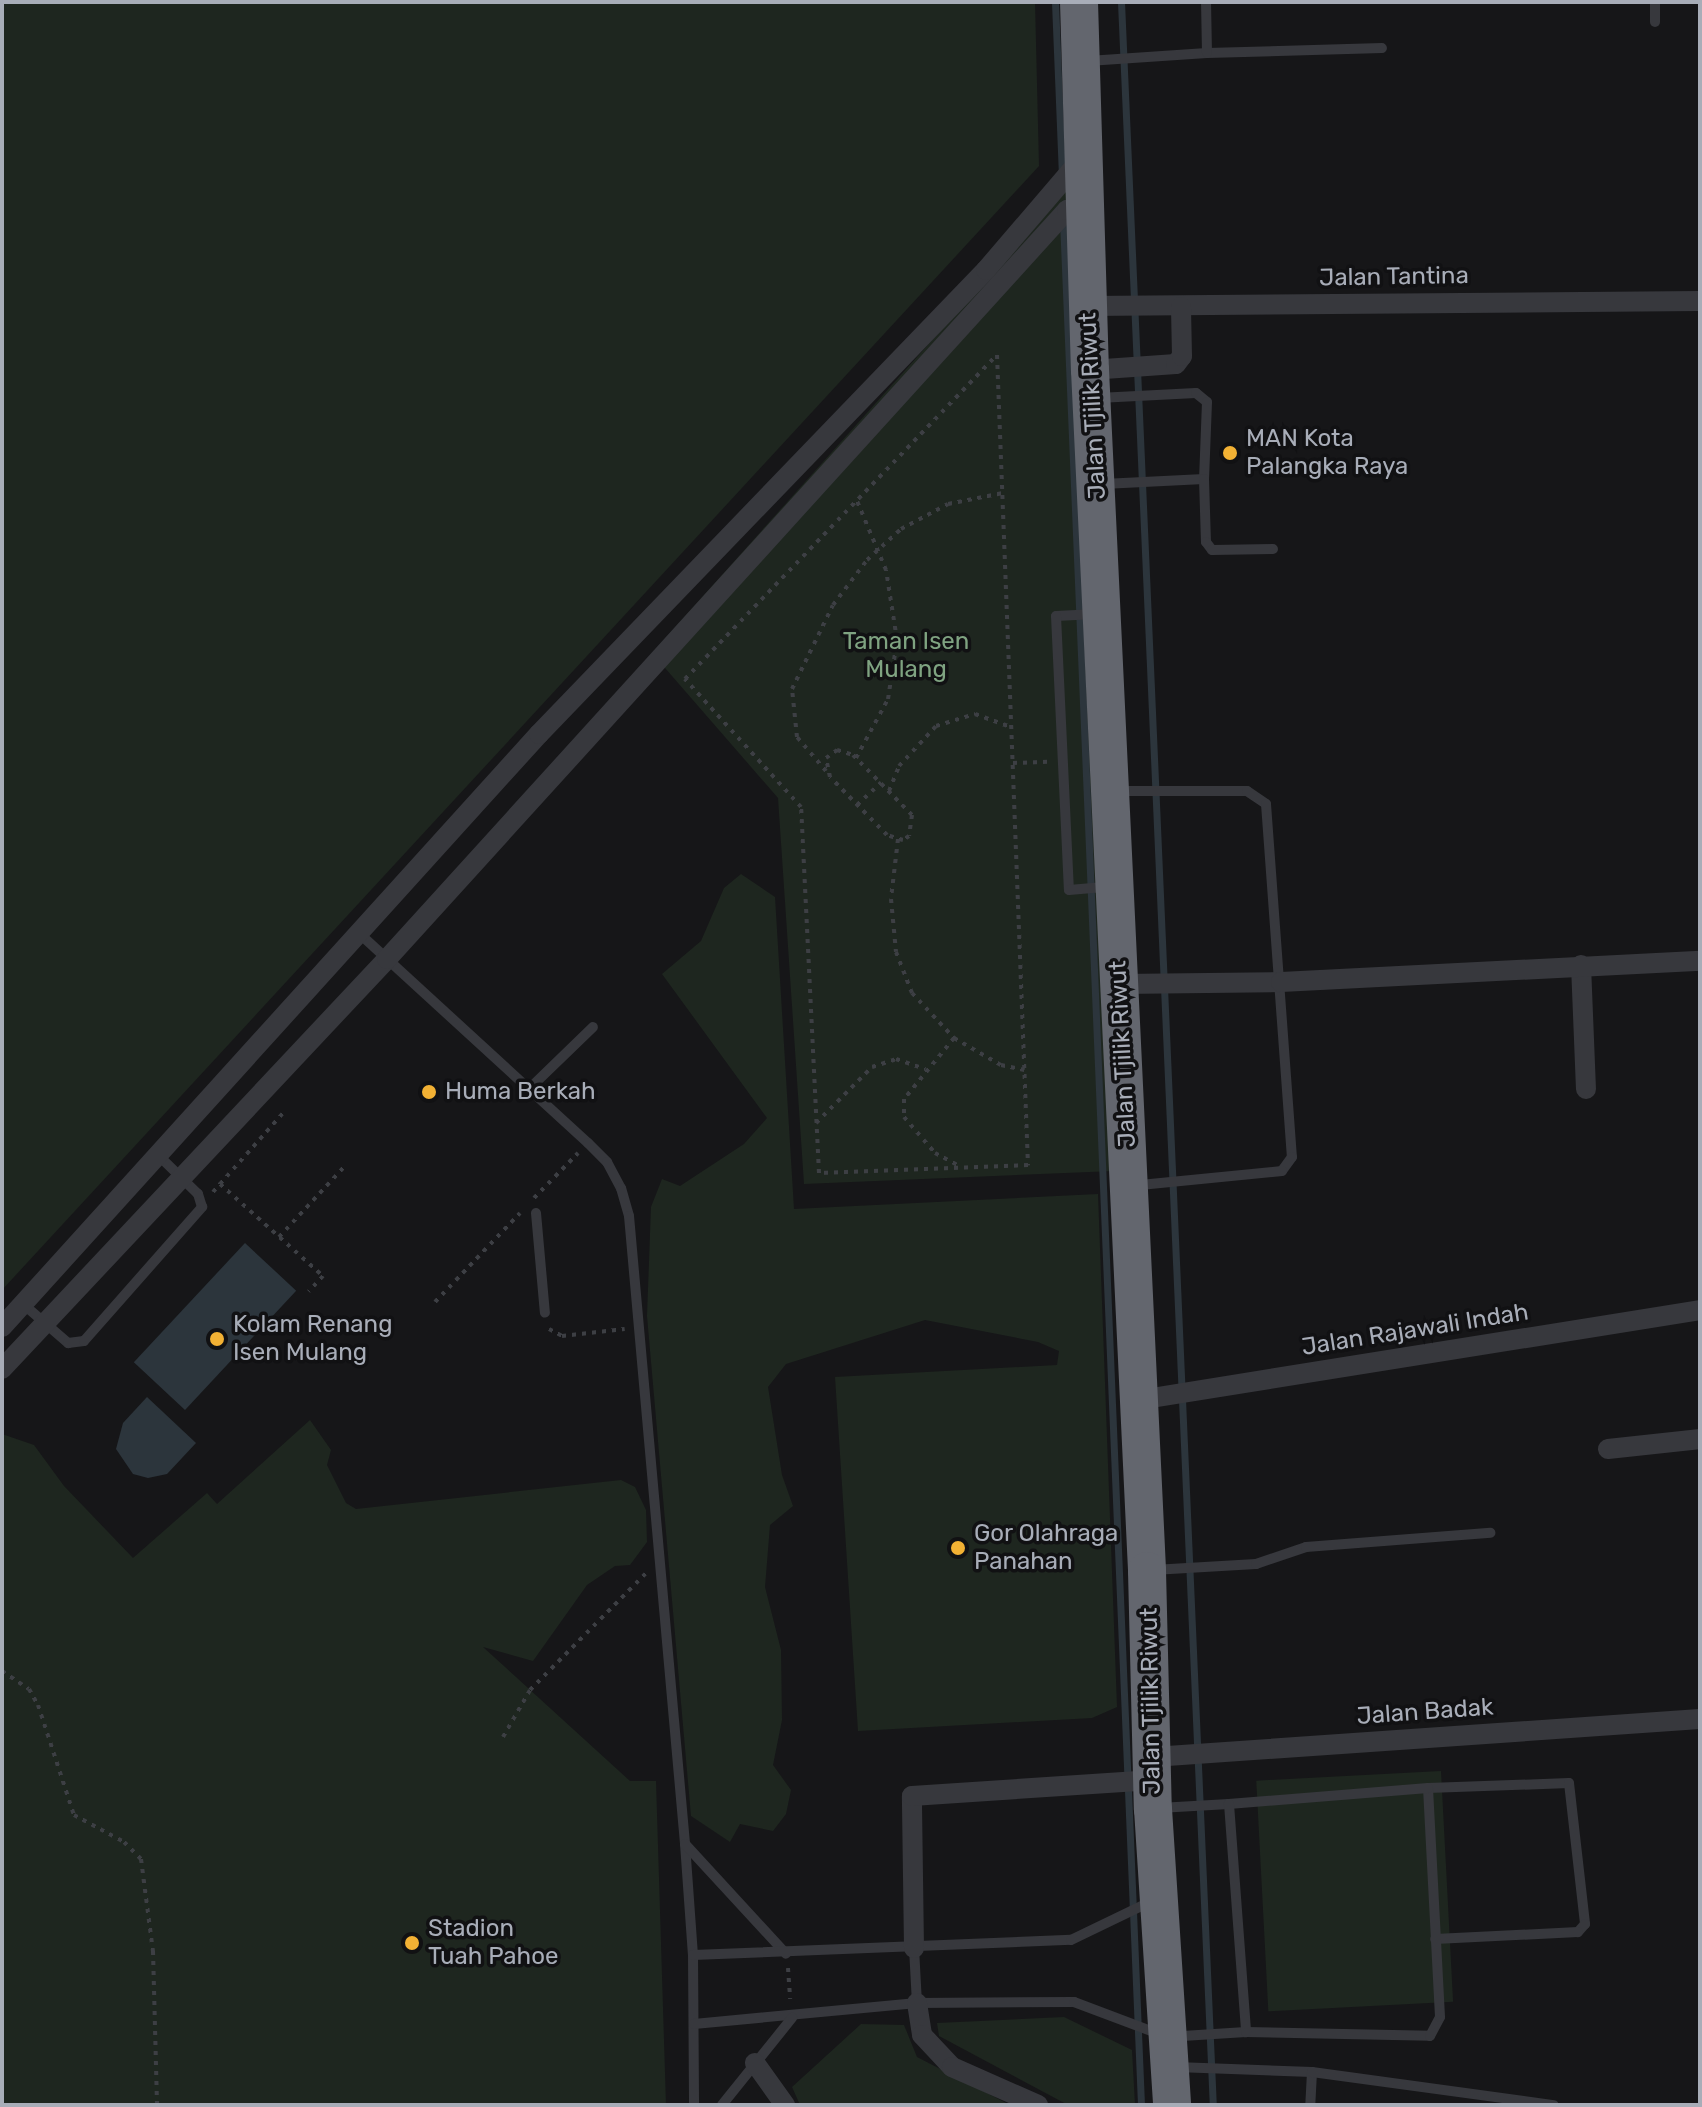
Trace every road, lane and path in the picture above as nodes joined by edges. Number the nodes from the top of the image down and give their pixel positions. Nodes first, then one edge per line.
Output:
1 (1079, 2) edge
2 (1206, 2) edge
3 (1655, 2) edge
4 (1655, 22) dead end
5 (1382, 48) dead end
6 (1207, 53) junction
7 (1082, 62) junction
8 (1085, 154) junction
9 (1086, 204) junction
10 (1700, 301) edge
11 (1088, 306) junction
12 (1181, 307) junction
13 (1091, 384) junction
14 (1204, 479) junction
15 (1097, 485) junction
16 (1003, 493) junction
17 (857, 501) junction
18 (879, 549) junction
19 (1273, 549) dead end
20 (1102, 614) junction
21 (1011, 727) junction
22 (856, 758) junction
23 (1063, 761) junction
24 (1013, 763) junction
25 (826, 771) junction
26 (881, 783) junction
27 (889, 791) junction
28 (1110, 791) junction
29 (857, 805) junction
30 (898, 839) junction
31 (1115, 887) junction
32 (361, 935) junction
33 (387, 959) junction
34 (1700, 961) edge
35 (1581, 965) junction
36 (1281, 982) junction
37 (1121, 984) junction
38 (593, 1027) dead end
39 (954, 1038) junction
40 (925, 1069) junction
41 (1024, 1070) junction
42 (529, 1089) junction
43 (1586, 1089) dead end
44 (284, 1112) dead end
45 (816, 1123) junction
46 (588, 1143) junction
47 (159, 1156) junction
48 (344, 1167) dead end
49 (961, 1167) junction
50 (184, 1178) junction
51 (220, 1184) junction
52 (1129, 1186) junction
53 (203, 1202) junction
54 (536, 1213) dead end
55 (279, 1237) junction
56 (309, 1291) dead end
57 (435, 1302) dead end
58 (23, 1304) junction
59 (1700, 1310) edge
60 (545, 1313) joint
61 (44, 1323) junction
62 (2, 1327) edge
63 (640, 1327) junction
64 (2, 1369) edge
65 (1139, 1400) junction
66 (1700, 1439) edge
67 (1608, 1449) dead end
68 (1490, 1533) dead end
69 (662, 1557) junction
70 (1147, 1571) junction
71 (2, 1671) edge
72 (1700, 1719) edge
73 (503, 1737) dead end
74 (1145, 1782) junction
75 (1428, 1788) junction
76 (1229, 1804) junction
77 (685, 1844) junction
78 (1159, 1897) junction
79 (1435, 1939) junction
80 (914, 1948) junction
81 (786, 1954) junction
82 (693, 1955) junction
83 (917, 2003) junction
84 (792, 2018) junction
85 (694, 2024) junction
86 (1246, 2032) junction
87 (1168, 2052) junction
88 (755, 2063) junction
89 (1312, 2072) junction
90 (1497, 2100) edge
91 (1537, 2104) edge
92 (157, 2105) edge
93 (694, 2105) edge
94 (722, 2105) edge
95 (785, 2105) edge
96 (1038, 2105) edge
97 (1172, 2105) edge
98 (1310, 2105) edge
99 (1554, 2105) edge

1 - 7 highway, Jalan Tjilik Riwut
2 - 6 lane
3 - 4 lane
5 - 6 lane
6 - 7 lane
7 - 8 highway, Jalan Tjilik Riwut
8 - 9 highway, Jalan Tjilik Riwut
8 - 32 street
9 - 11 highway, Jalan Tjilik Riwut
9 - 33 street
10 - 12 street, Jalan Tantina
11 - 12 street, Jalan Tantina
11 - 13 highway, Jalan Tjilik Riwut
12 - 13 street
13 - 14 lane
13 - 15 highway, Jalan Tjilik Riwut
14 - 15 lane
14 - 19 lane
15 - 20 highway, Jalan Tjilik Riwut
16 - 17 path
16 - 18 path
16 - 21 path
17 - 18 path
17 - 45 path
18 - 22 path
18 - 25 path
20 - 23 lane
20 - 28 highway, Jalan Tjilik Riwut
21 - 24 path
21 - 27 path
22 - 25 path
22 - 26 path
23 - 24 path
23 - 31 lane
24 - 41 path
25 - 29 path
26 - 27 path
26 - 29 path
27 - 30 path
28 - 31 highway, Jalan Tjilik Riwut
28 - 36 lane
29 - 30 path
30 - 39 path
31 - 37 highway, Jalan Tjilik Riwut
32 - 33 lane
32 - 47 street
33 - 42 lane
33 - 50 street
34 - 35 street
35 - 36 street
35 - 43 street
36 - 37 street
36 - 52 lane
37 - 52 highway, Jalan Tjilik Riwut
38 - 42 lane
39 - 40 path
39 - 41 path
40 - 45 path
40 - 49 path
41 - 49 path
42 - 46 lane
44 - 51 path
45 - 49 path
46 - 57 path
46 - 63 lane
47 - 50 lane
47 - 58 street
48 - 55 path
50 - 53 lane
50 - 61 street
51 - 53 path
51 - 55 path
52 - 65 highway, Jalan Tjilik Riwut
53 - 61 lane
54 - 60 lane
55 - 56 path
58 - 61 lane
58 - 62 street
59 - 65 street, Jalan Rajawali Indah
60 - 63 path
61 - 64 street
63 - 69 lane
65 - 70 highway, Jalan Tjilik Riwut
66 - 67 street
68 - 70 lane
69 - 73 path
69 - 77 lane
70 - 74 highway, Jalan Tjilik Riwut
71 - 92 path
72 - 74 street, Jalan Badak
74 - 76 lane
74 - 78 highway, Jalan Tjilik Riwut
74 - 80 street, Jalan Badak
75 - 76 lane
75 - 79 lane
75 - 79 lane
76 - 86 lane
77 - 81 lane
77 - 82 lane
78 - 80 lane
78 - 87 highway, Jalan Tjilik Riwut
79 - 86 lane
80 - 81 lane
80 - 83 lane
81 - 82 lane
81 - 84 path
82 - 85 lane
83 - 84 lane
83 - 87 lane
83 - 96 street
84 - 85 lane
84 - 88 lane
85 - 93 lane
86 - 87 lane
87 - 89 lane
87 - 97 highway, Jalan Tjilik Riwut
88 - 94 lane
88 - 95 street
89 - 90 lane
89 - 98 lane
90 - 91 lane
91 - 99 lane

